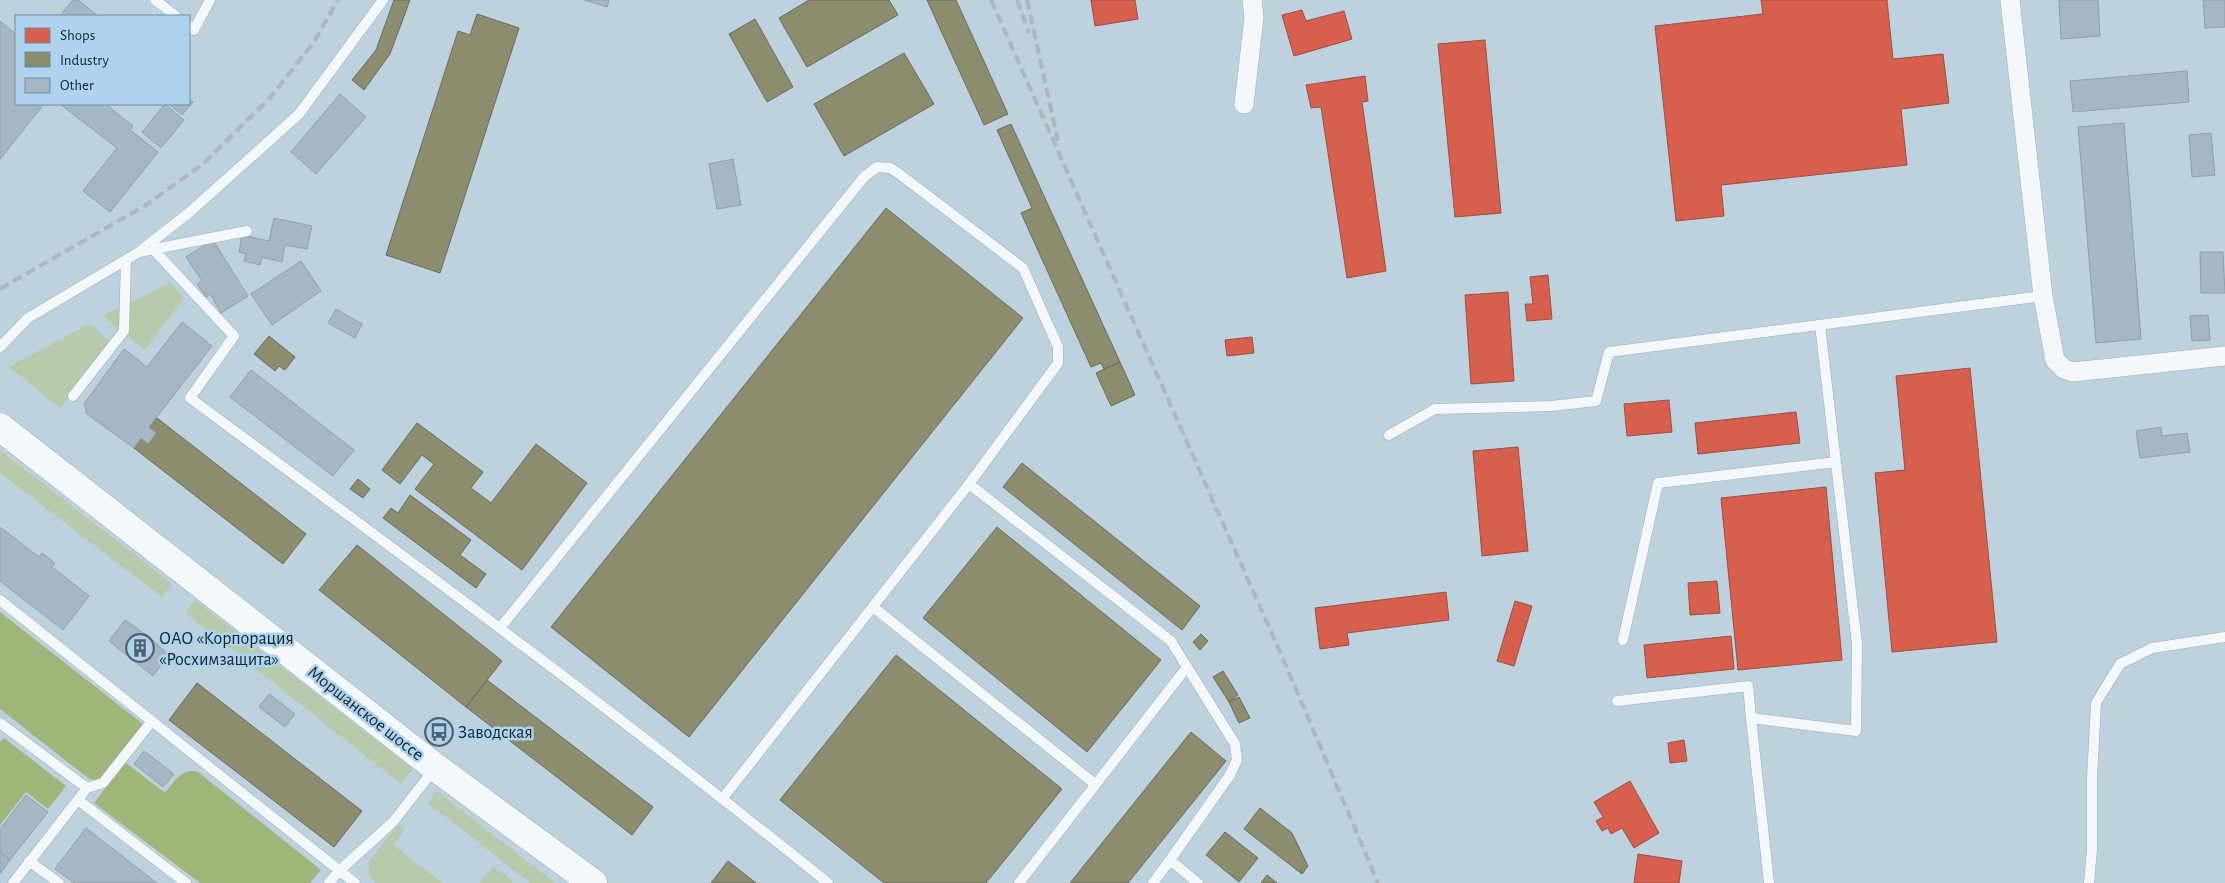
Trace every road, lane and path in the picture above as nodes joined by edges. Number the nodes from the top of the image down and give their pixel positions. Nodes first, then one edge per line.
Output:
1 (155, 0) edge
2 (210, 0) edge
3 (383, 0) edge
4 (1252, 0) edge
5 (2010, 0) edge
6 (175, 15) edge
7 (190, 27) edge
8 (1244, 104) dead end
9 (247, 230) dead end
10 (154, 250) junction
11 (139, 252) junction
12 (126, 260) junction
13 (2043, 296) junction
14 (1820, 325) junction
15 (0, 346) edge
16 (2225, 356) edge
17 (73, 396) dead end
18 (0, 427) edge
19 (1389, 435) dead end
20 (1836, 462) junction
21 (969, 484) junction
22 (0, 600) edge
23 (873, 607) junction
24 (500, 628) junction
25 (2225, 637) edge
26 (1623, 640) dead end
27 (1187, 667) junction
28 (1617, 701) dead end
29 (1751, 718) junction
30 (152, 721) junction
31 (0, 722) edge
32 (435, 767) junction
33 (1095, 784) junction
34 (87, 788) junction
35 (723, 798) junction
36 (78, 800) junction
37 (1170, 860) junction
38 (29, 861) junction
39 (339, 871) junction
40 (13, 883) edge
41 (59, 883) edge
42 (186, 883) edge
43 (329, 883) edge
44 (355, 883) edge
45 (593, 883) edge
46 (828, 883) edge
47 (1019, 883) edge
48 (1153, 883) edge
49 (1198, 883) edge
50 (1769, 883) edge
51 (2089, 883) edge

1 - 6 lane
2 - 7 lane
3 - 11 lane
4 - 8 street
5 - 13 street
9 - 10 lane
10 - 11 lane
10 - 24 lane
11 - 12 lane
12 - 15 lane
12 - 17 lane
13 - 14 lane
13 - 16 street
14 - 19 lane
14 - 20 lane
18 - 32 main road, Моршанское шоссе
20 - 26 lane
20 - 29 lane
21 - 23 lane
21 - 24 lane
21 - 27 lane
22 - 30 lane
23 - 33 lane
23 - 35 lane
24 - 35 lane
25 - 51 lane
27 - 33 lane
27 - 37 lane
28 - 29 lane
29 - 50 lane
30 - 34 lane
30 - 39 lane
31 - 34 lane
32 - 39 lane
32 - 45 main road, Моршанское шоссе
33 - 47 lane
34 - 36 lane
35 - 46 lane
36 - 38 lane
36 - 42 lane
37 - 48 lane
37 - 49 lane
38 - 40 lane
38 - 41 lane
39 - 43 lane
39 - 44 lane

